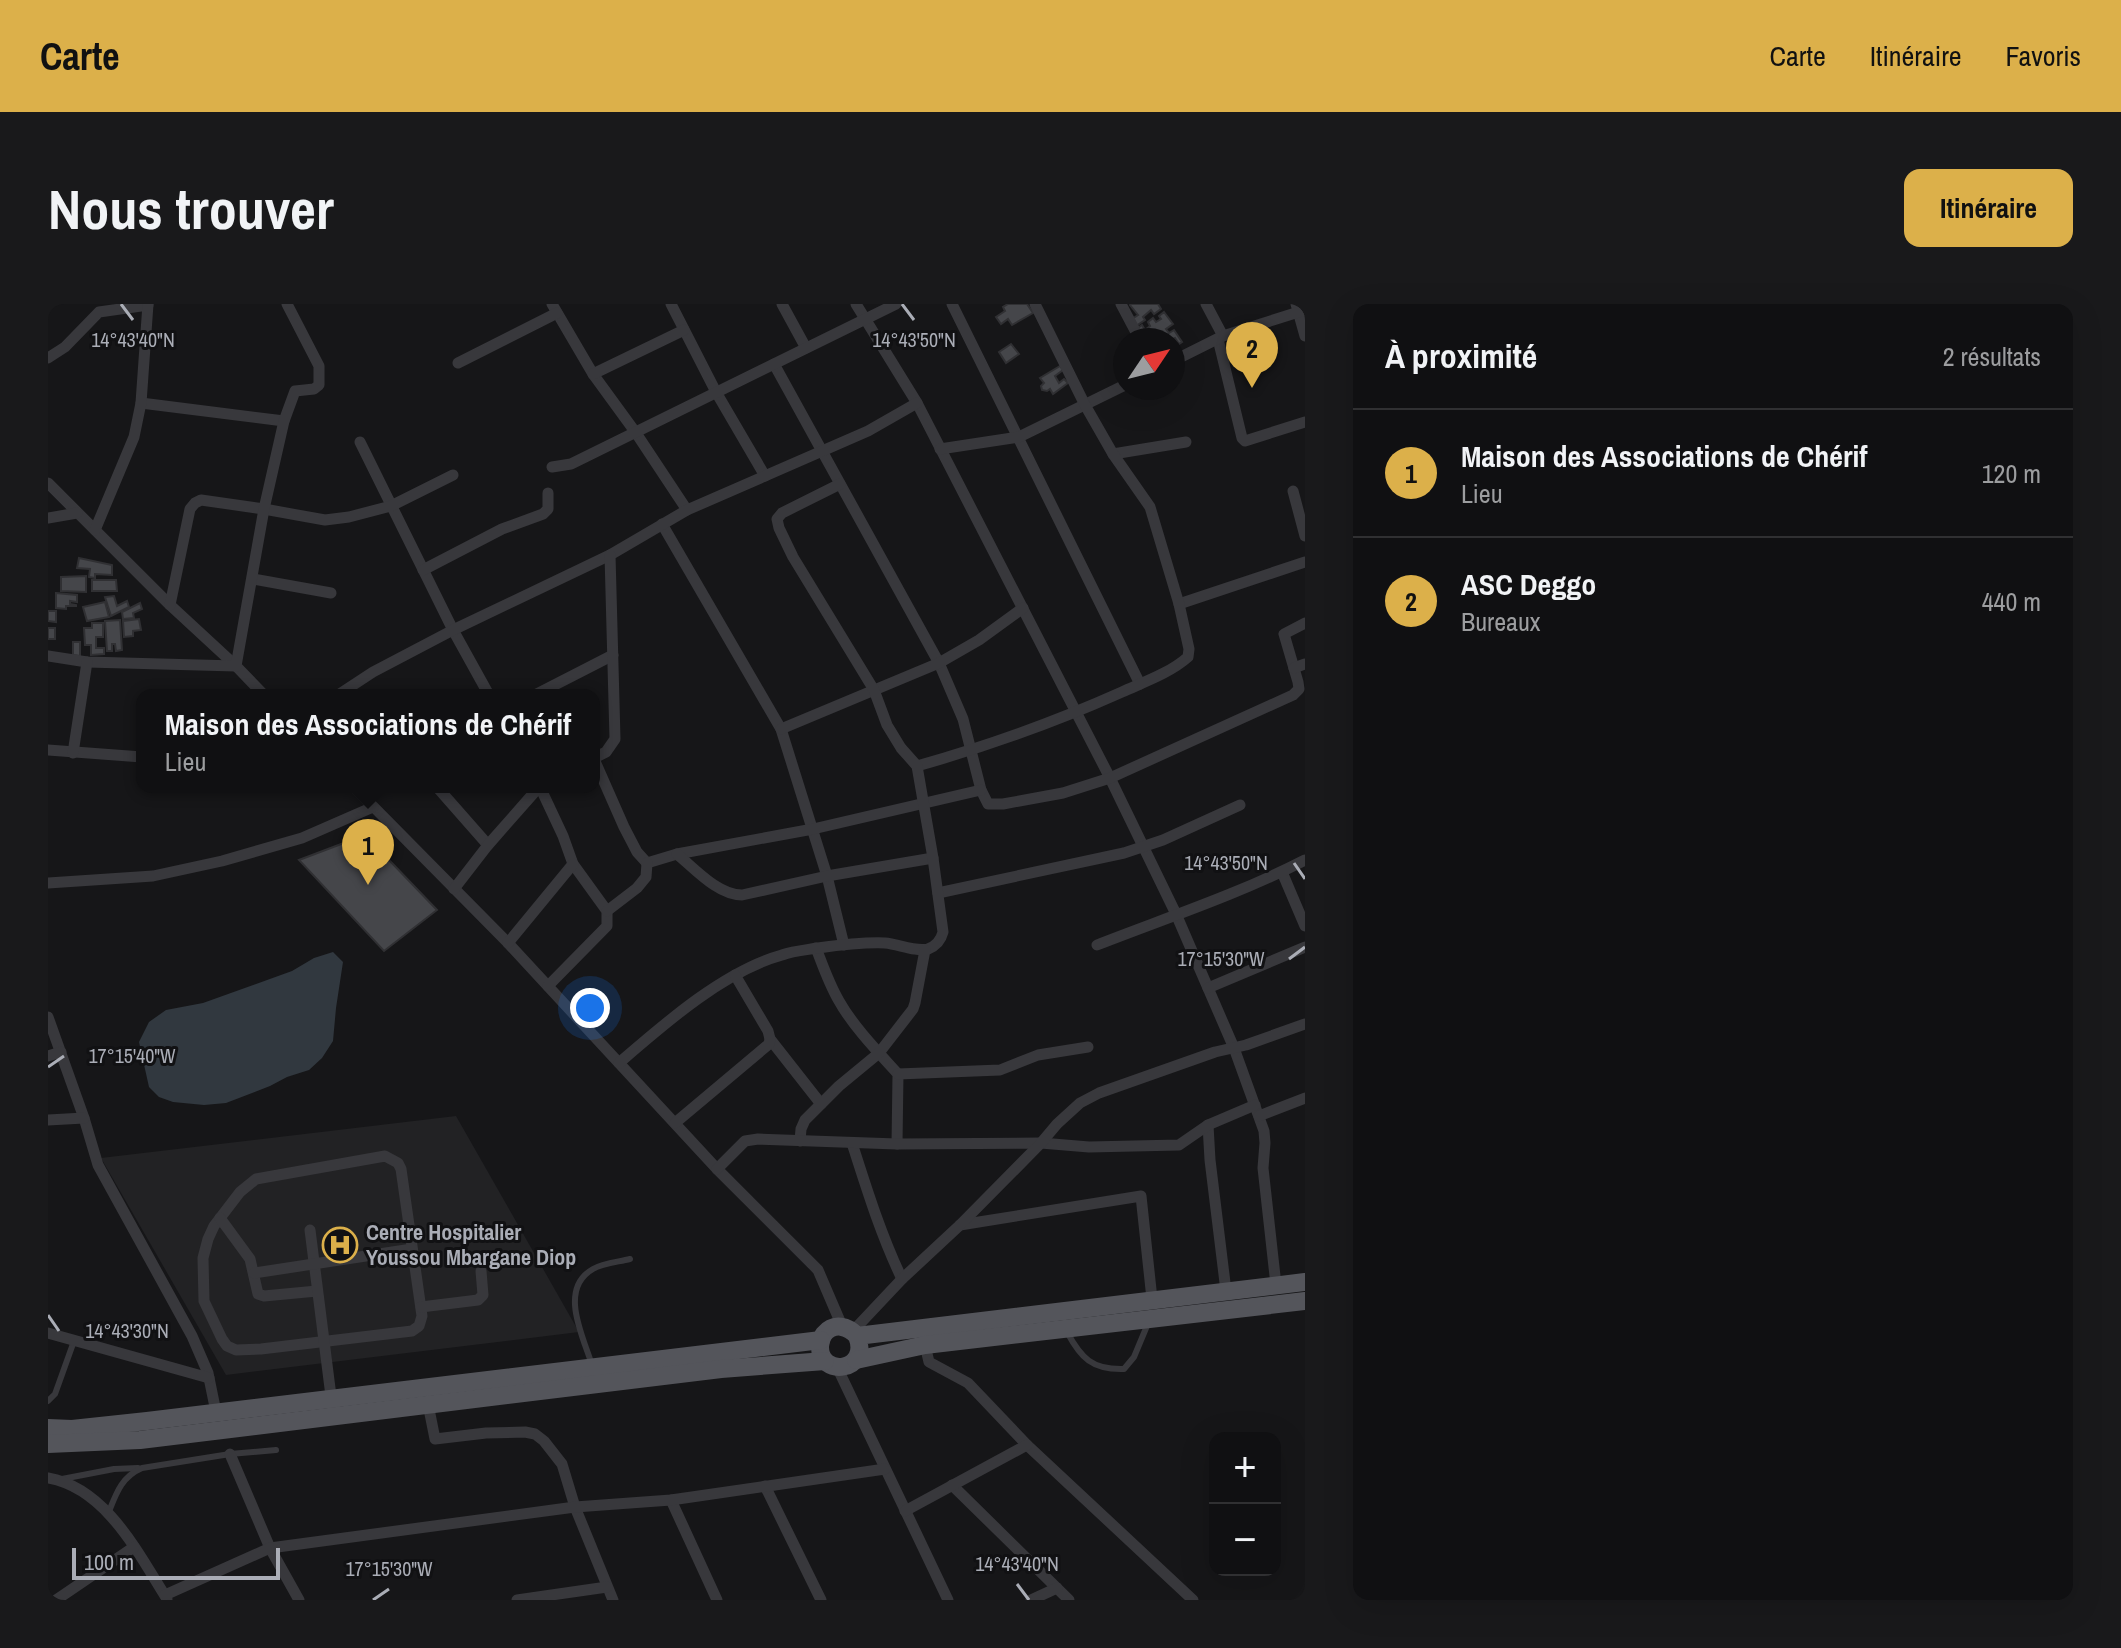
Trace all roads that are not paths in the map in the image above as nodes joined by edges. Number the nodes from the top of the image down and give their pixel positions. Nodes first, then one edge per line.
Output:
1 (287, 304) edge
2 (671, 304) edge
3 (782, 304) edge
4 (856, 304) edge
5 (896, 304) edge
6 (952, 304) edge
7 (1035, 304) edge
8 (1121, 304) edge
9 (1206, 304) edge
10 (148, 305) edge
11 (554, 308) edge
12 (1300, 309) edge
13 (864, 319) junction
14 (1134, 328) edge
15 (684, 330) junction
16 (1305, 336) edge
17 (1220, 338) junction
18 (806, 348) junction
19 (1185, 355) edge
20 (48, 358) edge
21 (458, 363) dead end
22 (774, 364) junction
23 (593, 374) junction
24 (1113, 391) edge
25 (716, 392) junction
26 (141, 403) junction
27 (917, 403) junction
28 (1085, 405) junction
29 (284, 421) junction
30 (1305, 422) edge
31 (636, 433) junction
32 (1019, 437) junction
33 (360, 442) dead end
34 (1186, 442) dead end
35 (940, 449) junction
36 (822, 451) junction
37 (1113, 454) junction
38 (552, 467) dead end
39 (453, 475) dead end
40 (765, 476) junction
41 (48, 483) edge
42 (840, 484) junction
43 (1293, 491) dead end
44 (548, 493) dead end
45 (391, 506) junction
46 (264, 509) junction
47 (687, 510) junction
48 (77, 513) junction
49 (48, 518) edge
50 (662, 524) junction
51 (95, 530) junction
52 (1305, 536) edge
53 (610, 555) junction
54 (1305, 562) edge
55 (423, 570) junction
56 (253, 579) junction
57 (331, 593) dead end
58 (1179, 604) junction
59 (170, 605) junction
60 (1023, 608) junction
61 (1305, 623) edge
62 (453, 630) junction
63 (613, 655) junction
64 (48, 656) edge
65 (87, 662) junction
66 (939, 663) junction
67 (236, 666) junction
68 (1299, 666) edge
69 (1140, 684) junction
70 (258, 689) edge
71 (347, 689) edge
72 (486, 689) edge
73 (547, 689) edge
74 (874, 690) junction
75 (1075, 713) junction
76 (781, 729) junction
77 (48, 750) edge
78 (971, 751) junction
79 (73, 753) junction
80 (600, 755) edge
81 (136, 757) edge
82 (917, 766) junction
83 (600, 772) edge
84 (1110, 778) junction
85 (981, 790) junction
86 (360, 793) edge
87 (442, 793) edge
88 (535, 793) edge
89 (543, 793) edge
90 (924, 804) junction
91 (1240, 805) dead end
92 (373, 807) junction
93 (813, 829) junction
94 (488, 845) junction
95 (1143, 848) junction
96 (677, 854) junction
97 (933, 858) junction
98 (1305, 860) edge
99 (647, 863) junction
100 (573, 864) junction
101 (1282, 872) junction
102 (827, 876) junction
103 (48, 883) edge
104 (454, 889) junction
105 (938, 893) junction
106 (607, 911) junction
107 (1176, 914) junction
108 (1305, 926) edge
109 (508, 943) junction
110 (844, 945) junction
111 (1097, 945) dead end
112 (1305, 947) edge
113 (816, 948) junction
114 (925, 950) junction
115 (735, 975) junction
116 (548, 986) junction
117 (1208, 988) junction
118 (48, 1017) edge
119 (1305, 1024) edge
120 (770, 1039) junction
121 (1088, 1047) dead end
122 (1234, 1048) junction
123 (61, 1052) junction
124 (879, 1053) junction
125 (48, 1056) edge
126 (619, 1063) junction
127 (898, 1074) junction
128 (1305, 1098) edge
129 (821, 1104) junction
130 (1257, 1111) junction
131 (84, 1118) junction
132 (48, 1120) edge
133 (675, 1123) junction
134 (1208, 1125) junction
135 (800, 1141) junction
136 (852, 1143) junction
137 (1041, 1143) junction
138 (897, 1144) junction
139 (717, 1169) junction
140 (220, 1218) junction
141 (960, 1225) junction
142 (310, 1230) dead end
143 (412, 1249) junction
144 (630, 1259) dead end
145 (314, 1264) junction
146 (481, 1271) dead end
147 (254, 1273) junction
148 (902, 1279) junction
149 (1305, 1282) edge
150 (1276, 1285) junction
151 (317, 1291) junction
152 (1226, 1291) junction
153 (1152, 1299) junction
154 (1305, 1301) edge
155 (421, 1307) junction
156 (1150, 1319) junction
157 (1065, 1328) junction
158 (851, 1331) junction
159 (48, 1333) edge
160 (821, 1340) junction
161 (74, 1341) junction
162 (324, 1341) junction
163 (925, 1345) junction
164 (856, 1360) junction
165 (831, 1364) junction
166 (592, 1367) junction
167 (209, 1378) junction
168 (48, 1401) edge
169 (428, 1404) junction
170 (332, 1406) junction
171 (216, 1412) junction
172 (48, 1428) edge
173 (48, 1444) edge
174 (1027, 1445) junction
175 (276, 1450) dead end
176 (230, 1454) junction
177 (142, 1468) junction
178 (885, 1469) junction
179 (54, 1479) edge
180 (952, 1485) junction
181 (765, 1486) junction
182 (671, 1500) junction
183 (575, 1507) junction
184 (905, 1511) junction
185 (108, 1514) junction
186 (134, 1547) junction
187 (270, 1548) junction
188 (607, 1587) junction
189 (1057, 1588) junction
190 (166, 1598) edge
191 (56, 1600) edge
192 (299, 1600) edge
193 (517, 1600) edge
194 (613, 1600) edge
195 (717, 1600) edge
196 (821, 1600) edge
197 (948, 1600) edge
198 (1031, 1600) edge
199 (1069, 1600) edge
200 (1191, 1600) edge

1 - 29 street
2 - 15 street
3 - 18 street
4 - 13 street
5 - 13 street
6 - 32 street
7 - 28 street
8 - 14 street
9 - 17 street
10 - 20 street
10 - 26 street
11 - 21 street
11 - 23 street
12 - 16 street
12 - 17 street
13 - 18 street
13 - 27 street
15 - 23 street
15 - 25 street
17 - 19 street
17 - 30 street
18 - 22 street
22 - 25 street
22 - 36 street
23 - 31 street
24 - 28 street
25 - 31 street
25 - 40 street
26 - 29 street
26 - 51 street
27 - 35 street
27 - 36 street
28 - 32 street
28 - 37 street
29 - 46 street
31 - 38 street
31 - 47 street
32 - 35 street
32 - 69 street
33 - 45 street
34 - 37 street
35 - 60 street
36 - 40 street
36 - 42 street
37 - 58 street
39 - 45 street
40 - 47 street
41 - 48 street
42 - 66 street
42 - 74 street
43 - 52 street
44 - 55 street
45 - 46 street
45 - 55 street
46 - 56 street
46 - 59 street
47 - 50 street
48 - 49 street
48 - 51 street
50 - 53 street
50 - 76 street
51 - 59 street
53 - 62 street
53 - 63 street
54 - 58 street
55 - 62 street
56 - 57 street
56 - 67 street
58 - 69 street
59 - 67 street
60 - 66 street
60 - 75 street
61 - 68 street
62 - 71 street
62 - 72 street
63 - 73 street
63 - 80 street
64 - 65 street
65 - 67 street
65 - 79 street
66 - 74 street
66 - 78 street
67 - 70 street
68 - 84 street
69 - 75 street
74 - 76 street
74 - 82 street
75 - 78 street
75 - 84 street
76 - 93 street
77 - 79 street
78 - 82 street
78 - 85 street
79 - 81 street
82 - 90 street
83 - 99 street
84 - 85 street
84 - 95 street
85 - 90 street
86 - 92 street
87 - 94 street
88 - 94 street
89 - 100 street
90 - 93 street
90 - 97 street
91 - 95 street
92 - 103 street
92 - 104 street
93 - 96 street
93 - 102 street
94 - 104 street
95 - 105 street
95 - 107 street
96 - 99 street
96 - 102 street
97 - 102 street
97 - 105 street
98 - 101 street
99 - 106 street
100 - 106 street
100 - 109 street
101 - 107 street
101 - 108 street
102 - 110 street
104 - 109 street
105 - 114 street
106 - 116 street
107 - 111 street
107 - 117 street
109 - 116 street
110 - 113 street
110 - 114 street
112 - 117 street
113 - 115 street
113 - 124 street
114 - 124 street
115 - 120 street
115 - 126 street
116 - 126 street
117 - 122 street
118 - 123 street
119 - 122 street
120 - 129 street
120 - 133 street
121 - 127 street
122 - 130 street
122 - 137 street
123 - 125 street
123 - 131 street
124 - 127 street
124 - 129 street
126 - 133 street
127 - 138 street
128 - 130 street
129 - 135 street
130 - 134 street
130 - 150 street
131 - 132 street
131 - 167 street
133 - 139 street
134 - 137 street
134 - 152 street
135 - 136 street
135 - 139 street
136 - 138 street
136 - 148 street
137 - 138 street
137 - 141 street
139 - 158 street
140 - 143 street
140 - 147 street
140 - 162 street
141 - 148 street
141 - 153 street
142 - 145 street
143 - 145 street
143 - 155 street
144 - 166 lane
145 - 147 street
145 - 151 street
146 - 155 street
147 - 151 street
148 - 158 street
149 - 150 main road
150 - 152 main road
151 - 162 street
152 - 153 main road
153 - 158 main road
154 - 156 main road
155 - 162 street
156 - 157 main road
156 - 157 lane
157 - 163 main road
158 - 160 main road
158 - 164 main road
159 - 161 street
160 - 165 main road
160 - 166 main road
161 - 167 street
161 - 168 lane
162 - 170 street
163 - 164 main road
163 - 174 street
164 - 165 main road
165 - 169 main road
165 - 178 street
166 - 170 main road
167 - 171 street
169 - 170 main road
169 - 183 street
170 - 171 main road
170 - 173 main road
171 - 172 main road
174 - 180 street
174 - 200 street
175 - 176 lane
176 - 177 lane
176 - 187 street
177 - 179 lane
177 - 185 lane
178 - 181 street
178 - 184 street
179 - 185 street
180 - 184 street
180 - 189 street
181 - 182 street
181 - 196 street
182 - 183 street
182 - 195 street
183 - 187 street
183 - 188 street
184 - 197 street
185 - 186 street
186 - 190 street
186 - 191 street
187 - 190 street
187 - 192 street
188 - 193 street
188 - 194 street
189 - 198 street
189 - 199 street

